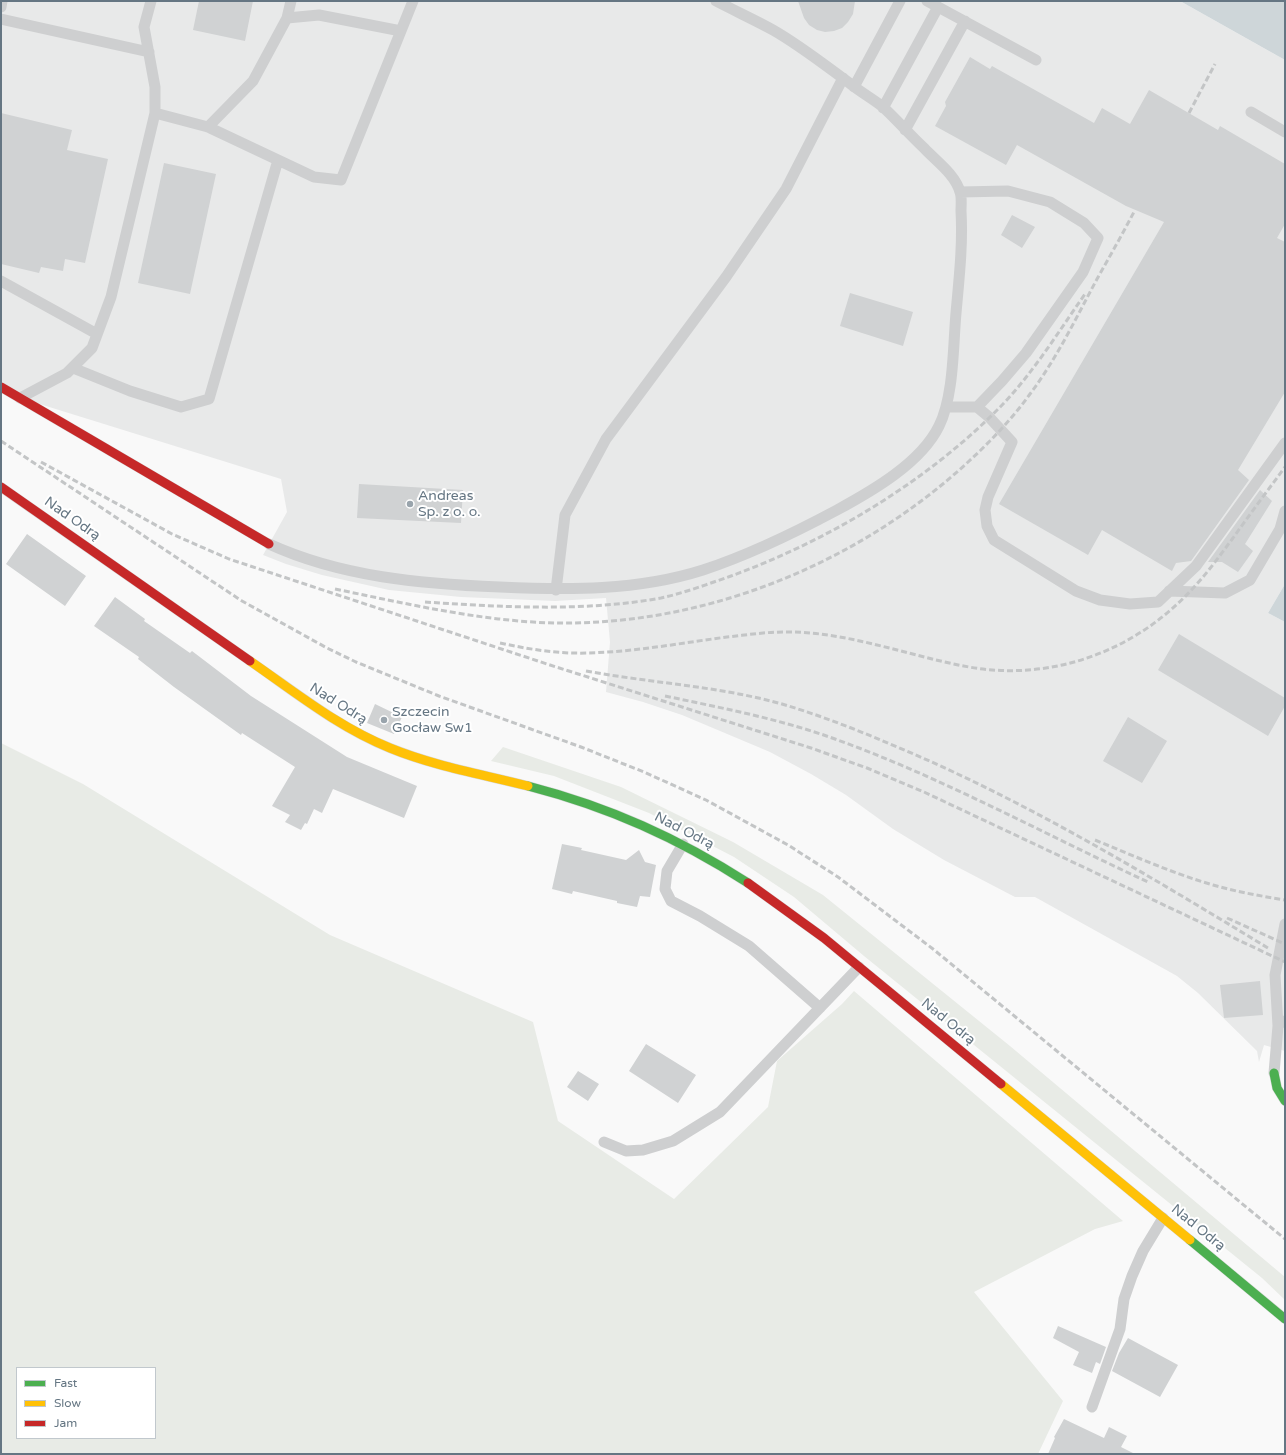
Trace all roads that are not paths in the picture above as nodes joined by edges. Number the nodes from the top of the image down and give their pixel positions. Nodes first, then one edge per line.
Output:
1 (2, 1) edge
2 (151, 1) edge
3 (291, 1) edge
4 (413, 1) edge
5 (716, 1) edge
6 (900, 1) edge
7 (927, 1) edge
8 (1, 7) edge
9 (938, 7) junction
10 (287, 18) junction
11 (1, 19) edge
12 (965, 21) junction
13 (401, 31) junction
14 (149, 52) junction
15 (1036, 60) dead end
16 (843, 78) junction
17 (854, 87) junction
18 (883, 108) junction
19 (1251, 112) dead end
20 (155, 113) junction
21 (208, 127) junction
22 (905, 130) junction
23 (1285, 132) edge
24 (278, 160) junction
25 (960, 192) junction
26 (1, 281) edge
27 (97, 334) junction
28 (73, 368) junction
29 (1, 387) edge
30 (20, 398) junction
31 (946, 406) junction
32 (977, 407) junction
33 (1285, 443) edge
34 (1, 487) edge
35 (1285, 511) edge
36 (269, 544) joint
37 (556, 590) junction
38 (1170, 591) junction
39 (682, 844) junction
40 (1285, 925) edge
41 (859, 968) junction
42 (820, 1008) junction
43 (1282, 1022) edge
44 (1274, 1073) joint
45 (1285, 1101) edge
46 (604, 1142) dead end
47 (1163, 1218) junction
48 (1285, 1319) edge
49 (1092, 1407) dead end

1 - 8 lane
2 - 14 lane
3 - 10 lane
4 - 13 lane
5 - 16 lane
6 - 17 lane
7 - 9 lane
9 - 12 lane
9 - 18 lane
10 - 13 lane
10 - 21 lane
11 - 14 lane
12 - 15 lane
12 - 22 lane
13 - 24 lane
14 - 20 lane
16 - 17 lane
16 - 37 lane
17 - 18 lane
18 - 22 lane
19 - 23 lane
20 - 21 lane
20 - 27 lane
21 - 24 lane
22 - 25 lane
24 - 28 lane
25 - 31 lane
25 - 32 lane
26 - 27 lane
27 - 28 lane
28 - 30 lane
29 - 30 street
30 - 36 street
31 - 32 lane
31 - 37 lane
32 - 38 lane
33 - 38 lane
34 - 39 street, Nad Odrą
35 - 38 lane
36 - 37 lane
39 - 41 street, Nad Odrą
39 - 42 lane
40 - 43 lane
41 - 42 lane
41 - 47 street, Nad Odrą
42 - 46 lane
43 - 44 lane
44 - 45 street
47 - 48 street, Nad Odrą
47 - 49 lane

